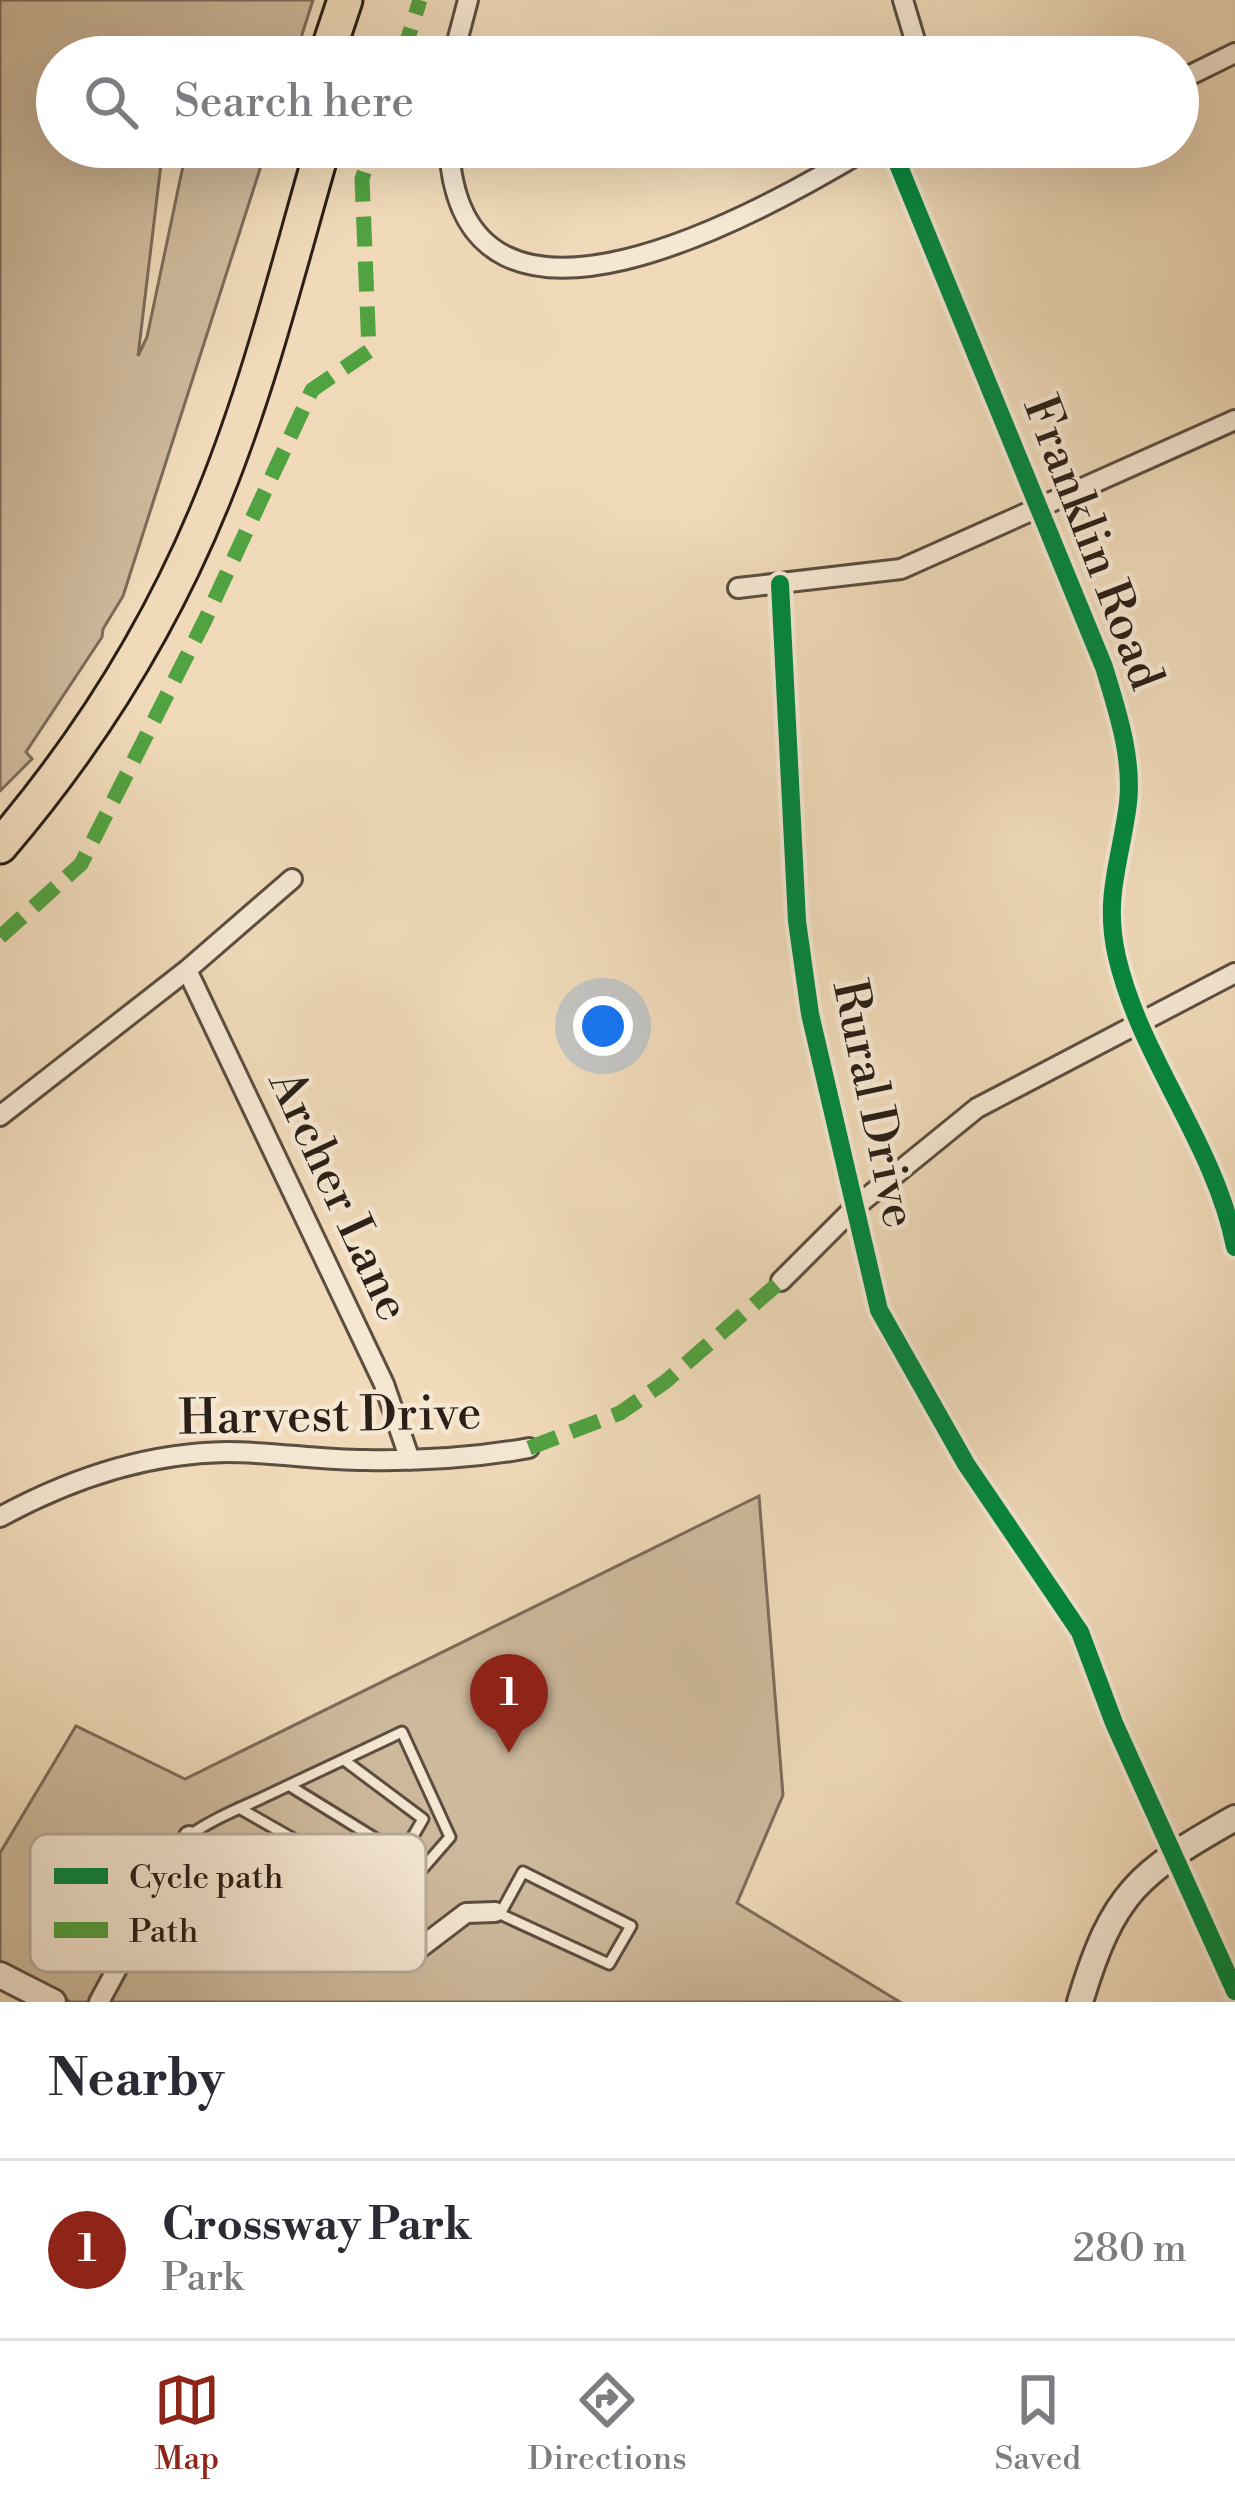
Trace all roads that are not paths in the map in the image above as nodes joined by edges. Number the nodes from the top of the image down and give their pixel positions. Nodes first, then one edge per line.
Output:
1 (345, 0) edge
2 (369, 0) edge
3 (468, 0) edge
4 (903, 0) edge
5 (333, 36) edge
6 (357, 36) edge
7 (459, 36) edge
8 (914, 36) edge
9 (1235, 53) edge
10 (1199, 71) edge
11 (294, 168) edge
12 (317, 168) edge
13 (453, 168) edge
14 (831, 168) edge
15 (900, 168) edge
16 (1235, 420) edge
17 (1040, 508) junction
18 (780, 584) junction
19 (739, 588) dead end
20 (0, 812) edge
21 (0, 846) edge
22 (292, 879) dead end
23 (188, 970) junction
24 (1235, 973) edge
25 (1139, 1022) junction
26 (0, 1116) edge
27 (854, 1208) junction
28 (1235, 1247) edge
29 (781, 1281) dead end
30 (529, 1448) dead end
31 (410, 1460) junction
32 (0, 1517) edge
33 (344, 1760) junction
34 (289, 1785) junction
35 (239, 1808) junction
36 (1235, 1818) edge
37 (193, 1834) edge
38 (285, 1834) edge
39 (369, 1834) edge
40 (414, 1834) edge
41 (1172, 1854) junction
42 (426, 1865) edge
43 (498, 1913) junction
44 (426, 1943) edge
45 (115, 1972) edge
46 (0, 1976) edge
47 (1235, 1991) edge
48 (52, 2002) edge
49 (99, 2002) edge
50 (1080, 2002) edge

1 - 5 highway
2 - 6 highway
3 - 7 street
4 - 8 street
9 - 10 street
11 - 20 highway
12 - 21 highway
13 - 14 street
15 - 17 street, Franklin Road
16 - 17 street
17 - 18 street
17 - 25 street, Franklin Road
18 - 19 street
18 - 27 street, Rural Drive
22 - 23 street
23 - 26 street
23 - 31 street, Archer Lane
24 - 25 street
25 - 27 street
25 - 28 street, Franklin Road
27 - 29 street
27 - 41 street, Rural Drive
30 - 31 street, Harvest Drive
31 - 32 street, Harvest Drive
33 - 34 lane
33 - 40 lane
33 - 42 lane
34 - 35 lane
34 - 39 lane
35 - 37 lane
35 - 38 lane
36 - 41 street
41 - 47 street, Rural Drive
41 - 50 street
43 - 43 lane
43 - 44 street
45 - 49 street
46 - 48 street

